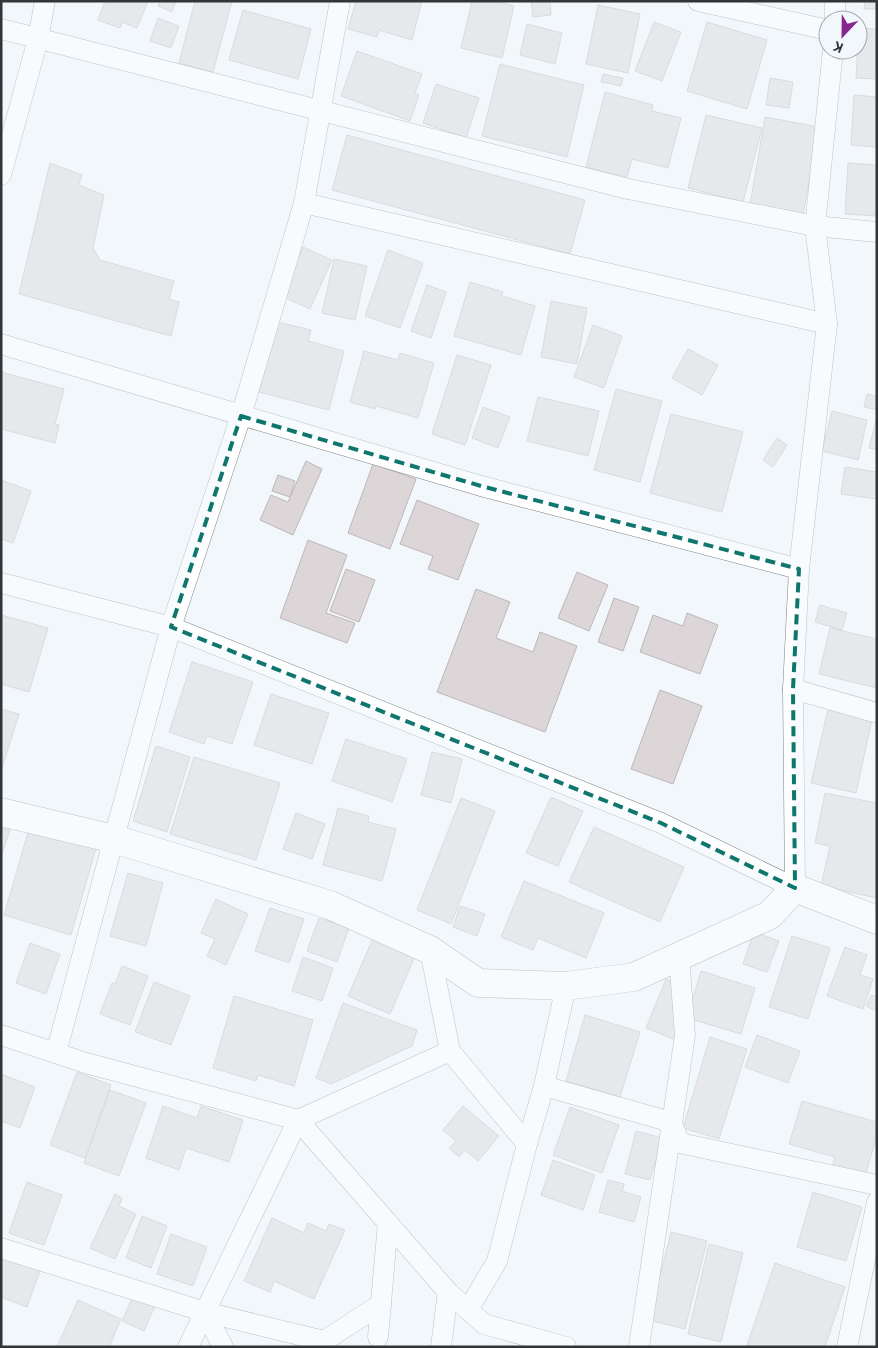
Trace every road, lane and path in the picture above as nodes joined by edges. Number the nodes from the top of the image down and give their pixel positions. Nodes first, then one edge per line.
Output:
1 (45, 1) edge
2 (340, 1) edge
3 (698, 1) edge
4 (818, 28) edge
5 (1, 29) edge
6 (38, 38) junction
7 (832, 60) edge
8 (321, 111) junction
9 (6, 140) edge
10 (1, 175) edge
11 (304, 203) junction
12 (815, 226) junction
13 (877, 232) edge
14 (827, 324) junction
15 (1, 344) edge
16 (241, 416) junction
17 (800, 569) junction
18 (1, 584) edge
19 (171, 627) junction
20 (792, 689) junction
21 (877, 713) edge
22 (1, 812) edge
23 (114, 840) junction
24 (795, 888) junction
25 (877, 920) edge
26 (430, 950) junction
27 (679, 956) junction
28 (566, 986) junction
29 (1, 1035) edge
30 (450, 1051) junction
31 (56, 1053) junction
32 (544, 1086) junction
33 (298, 1120) junction
34 (671, 1122) junction
35 (527, 1144) junction
36 (877, 1185) edge
37 (877, 1202) edge
38 (388, 1223) junction
39 (1, 1248) edge
40 (448, 1292) junction
41 (381, 1304) junction
42 (468, 1310) junction
43 (205, 1312) junction
44 (378, 1338) dead end
45 (188, 1347) edge
46 (223, 1347) edge
47 (441, 1347) edge
48 (566, 1347) edge
49 (639, 1347) edge
50 (847, 1347) edge

1 - 6 street
2 - 8 street
3 - 4 street
5 - 6 street
6 - 8 street
6 - 9 street
7 - 12 street
8 - 11 street
8 - 12 street
9 - 10 street
11 - 14 street
11 - 16 street
12 - 13 street
12 - 14 street
14 - 17 street
15 - 16 street
16 - 17 street
16 - 19 street
17 - 20 street
18 - 19 street
19 - 23 street
19 - 24 street
20 - 21 street
20 - 24 street
22 - 23 street
23 - 26 street
23 - 31 street
24 - 25 street
24 - 27 street
26 - 28 street
26 - 30 street
27 - 28 street
27 - 34 street
28 - 32 street
29 - 31 street
30 - 33 street
30 - 35 street
31 - 33 street
32 - 34 street
32 - 35 street
33 - 38 street
33 - 43 street
34 - 36 street
34 - 49 street
35 - 42 street
37 - 50 street
38 - 40 street
38 - 41 street
39 - 43 street
40 - 42 street
40 - 47 street
41 - 43 street
41 - 44 street
42 - 48 street
43 - 45 street
43 - 46 street

